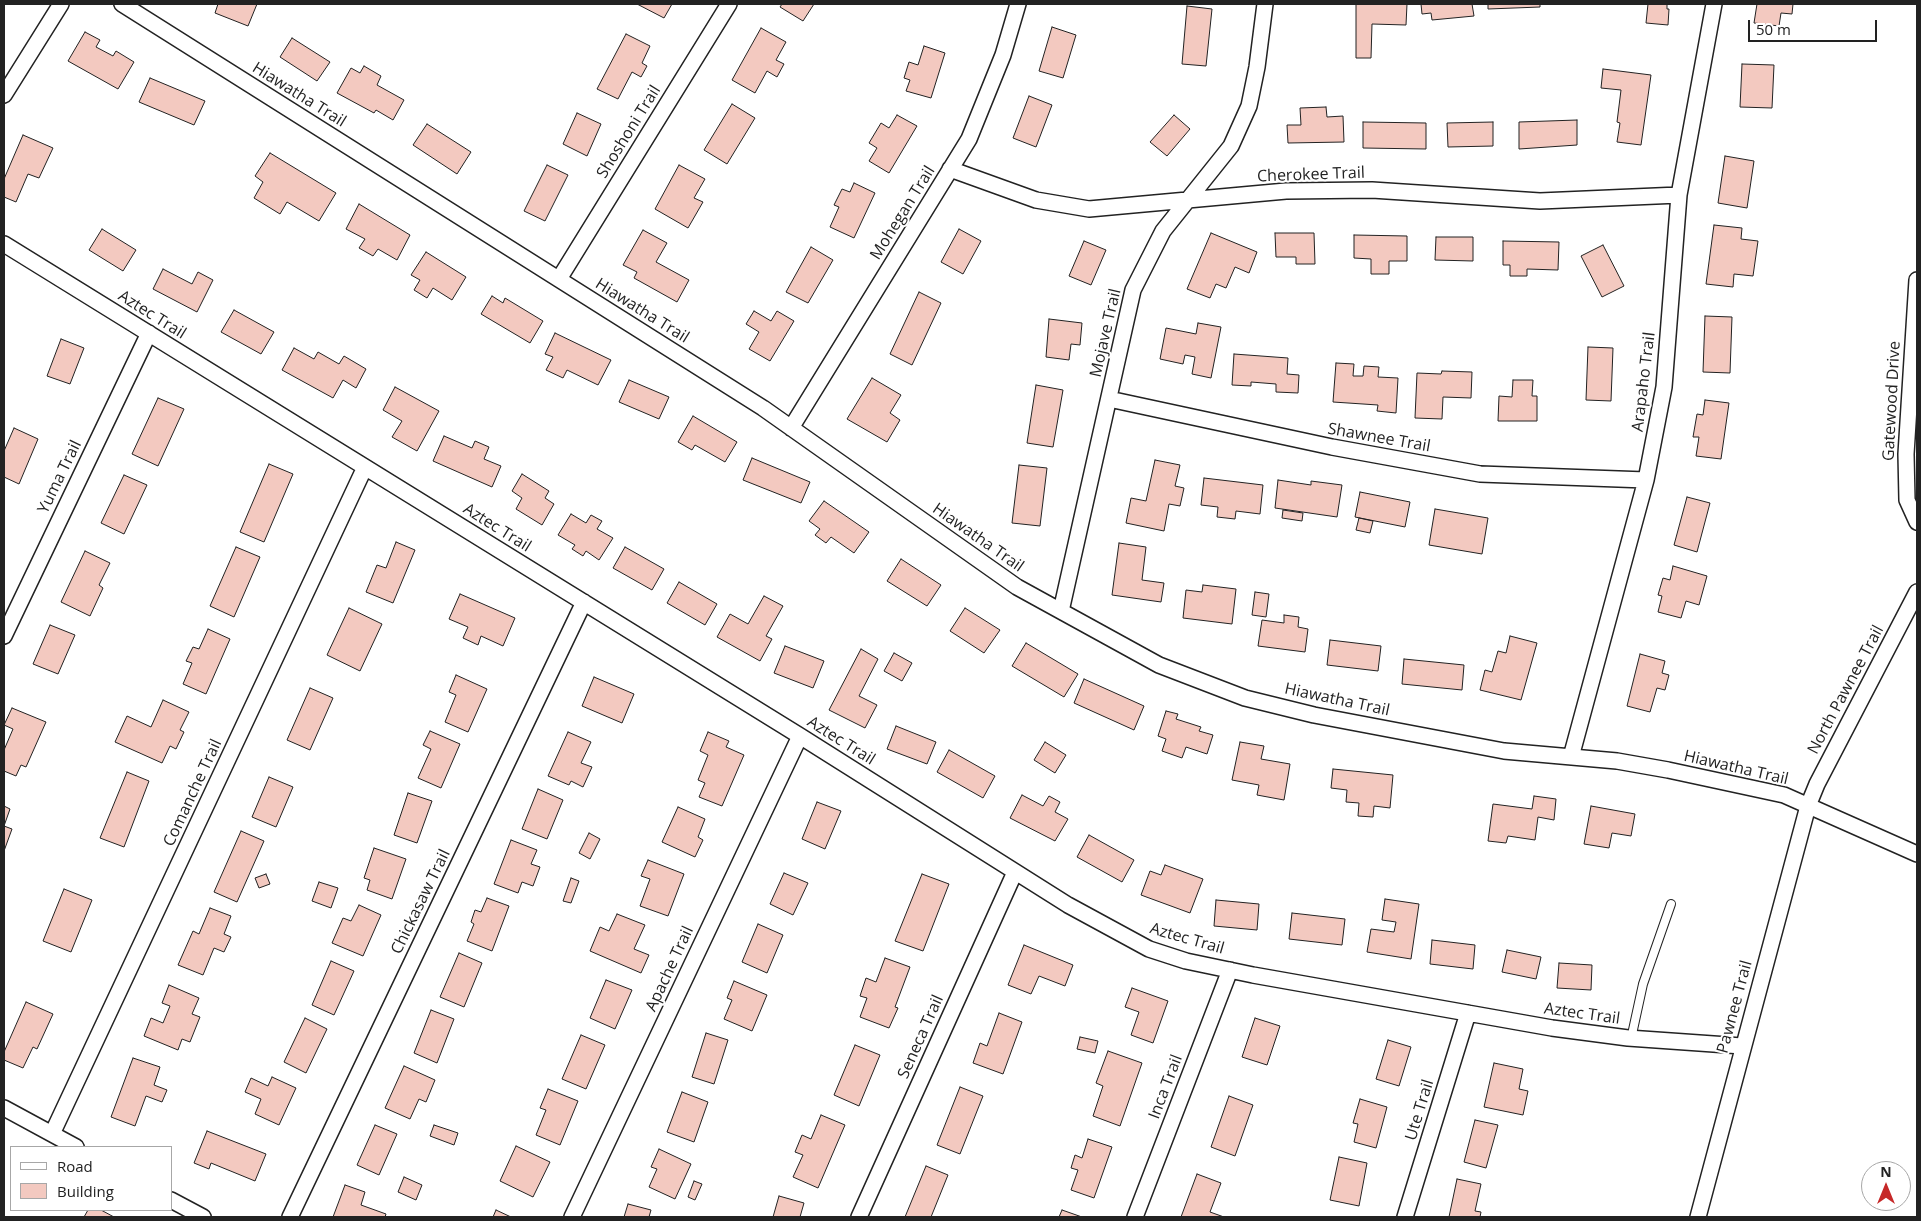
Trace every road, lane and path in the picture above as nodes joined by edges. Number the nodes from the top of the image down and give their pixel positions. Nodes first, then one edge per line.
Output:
1 (61, 4) edge
2 (122, 4) edge
3 (729, 4) edge
4 (1018, 4) edge
5 (1265, 4) edge
6 (1714, 4) edge
7 (4, 95) edge
8 (950, 169) junction
9 (1679, 195) junction
10 (1188, 200) junction
11 (4, 244) edge
12 (559, 279) junction
13 (1917, 280) edge
14 (149, 333) junction
15 (1109, 399) junction
16 (791, 428) junction
17 (365, 467) junction
18 (1646, 480) junction
19 (1917, 522) edge
20 (1917, 592) edge
21 (584, 602) junction
22 (1061, 611) junction
23 (4, 636) edge
24 (800, 736) junction
25 (1571, 757) junction
26 (1808, 806) junction
27 (1917, 854) edge
28 (1015, 872) junction
29 (1670, 904) dead end
30 (1230, 970) junction
31 (1468, 1013) junction
32 (1631, 1039) junction
33 (1742, 1046) junction
34 (4, 1108) edge
35 (52, 1134) junction
36 (74, 1146) edge
37 (172, 1201) edge
38 (204, 1217) edge
39 (290, 1217) edge
40 (572, 1217) edge
41 (859, 1217) edge
42 (1135, 1217) edge
43 (1405, 1217) edge
44 (1698, 1217) edge

1 - 7 street
2 - 12 street, Hiawatha Trail
3 - 12 street, Shoshoni Trail
4 - 8 street, Mohegan Trail
5 - 10 street, Mojave Trail
6 - 9 street, Arapaho Trail
8 - 10 street, Cherokee Trail
8 - 16 street, Mohegan Trail
9 - 10 street, Cherokee Trail
9 - 18 street, Arapaho Trail
10 - 15 street, Mojave Trail
11 - 14 street, Aztec Trail
12 - 16 street, Hiawatha Trail
13 - 19 street, Gatewood Drive
14 - 17 street, Aztec Trail
14 - 23 street, Yuma Trail
15 - 18 street, Shawnee Trail
15 - 22 street, Mojave Trail
16 - 22 street, Hiawatha Trail
17 - 21 street, Aztec Trail
17 - 35 street, Comanche Trail
18 - 25 street, Arapaho Trail
20 - 26 street, North Pawnee Trail
21 - 24 street, Aztec Trail
21 - 39 street, Chickasaw Trail
22 - 25 street, Hiawatha Trail
24 - 28 street, Aztec Trail
24 - 40 street, Apache Trail
25 - 26 street, Hiawatha Trail
26 - 27 street, Hiawatha Trail
26 - 33 street, Pawnee Trail
28 - 30 street, Aztec Trail
28 - 41 street, Seneca Trail
29 - 32 lane
30 - 31 street, Aztec Trail
30 - 42 street, Inca Trail
31 - 32 street, Aztec Trail
31 - 43 street, Ute Trail
32 - 33 street, Aztec Trail
33 - 44 street, Pawnee Trail
34 - 35 street
35 - 36 street
37 - 38 street

